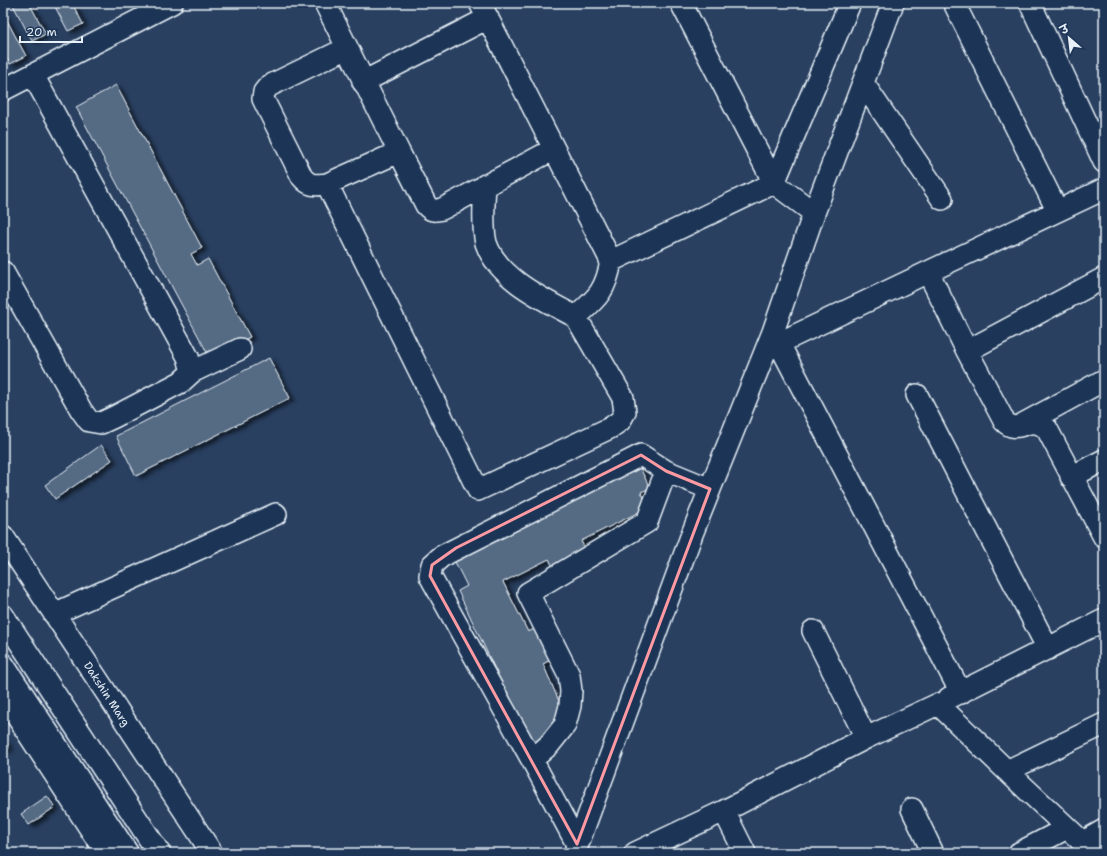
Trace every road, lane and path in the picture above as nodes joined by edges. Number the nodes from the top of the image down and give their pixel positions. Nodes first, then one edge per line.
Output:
1 (172, 3) edge
2 (325, 3) edge
3 (681, 3) edge
4 (850, 3) edge
5 (893, 3) edge
6 (954, 3) edge
7 (1030, 3) edge
8 (484, 10) edge
9 (347, 48) junction
10 (33, 75) junction
11 (364, 82) junction
12 (863, 83) junction
13 (3, 90) edge
14 (554, 149) junction
15 (399, 152) junction
16 (1104, 162) edge
17 (774, 183) junction
18 (327, 184) junction
19 (485, 185) junction
20 (1104, 189) edge
21 (942, 199) dead end
22 (1057, 210) junction
23 (814, 213) junction
24 (610, 261) junction
25 (3, 272) edge
26 (928, 272) junction
27 (1104, 278) edge
28 (576, 317) junction
29 (776, 337) junction
30 (240, 349) dead end
31 (967, 351) junction
32 (192, 372) junction
33 (1104, 380) edge
34 (917, 395) dead end
35 (1015, 428) junction
36 (1104, 460) edge
37 (666, 471) junction
38 (1071, 477) junction
39 (710, 489) junction
40 (276, 514) dead end
41 (3, 536) edge
42 (1104, 537) edge
43 (54, 614) junction
44 (3, 616) edge
45 (1104, 620) edge
46 (814, 631) dead end
47 (1048, 649) junction
48 (3, 665) edge
49 (961, 693) junction
50 (3, 696) edge
51 (938, 704) junction
52 (1104, 724) edge
53 (866, 738) junction
54 (532, 760) junction
55 (1007, 772) junction
56 (912, 809) dead end
57 (724, 811) junction
58 (1067, 828) junction
59 (1104, 830) edge
60 (1089, 847) edge
61 (576, 848) edge
62 (106, 853) edge
63 (128, 853) edge
64 (159, 853) edge
65 (212, 853) edge
66 (635, 853) edge
67 (745, 853) edge
68 (934, 853) edge
69 (1019, 853) edge

1 - 10 street
2 - 9 street
3 - 17 street
4 - 17 street
5 - 12 street
6 - 22 street
7 - 16 street
8 - 11 street
8 - 14 street
9 - 11 street
9 - 18 street
10 - 13 street
10 - 32 street
11 - 15 street
12 - 21 street
12 - 23 street
14 - 19 street
14 - 24 street
15 - 18 street
15 - 19 street
17 - 23 street
17 - 24 street
18 - 28 street
19 - 28 street
20 - 22 street
22 - 26 street
23 - 29 street
24 - 28 street
25 - 32 street
26 - 29 street
26 - 31 street
27 - 31 street
29 - 39 street
29 - 49 street
30 - 32 street
31 - 35 street
33 - 35 street
34 - 47 street
35 - 38 street
36 - 38 street
37 - 39 street
37 - 54 street
37 - 54 street
38 - 42 street
39 - 61 street
40 - 43 street
41 - 43 street, Dakshin Marg
43 - 65 street, Dakshin Marg
44 - 64 highway
45 - 47 street
46 - 53 street
47 - 49 street
48 - 63 highway
49 - 51 street
50 - 62 street
51 - 53 street
51 - 55 street
52 - 55 street
53 - 57 street
54 - 61 street
55 - 58 street
56 - 68 street
57 - 66 street
57 - 67 street
58 - 60 street
58 - 69 street
59 - 60 street

